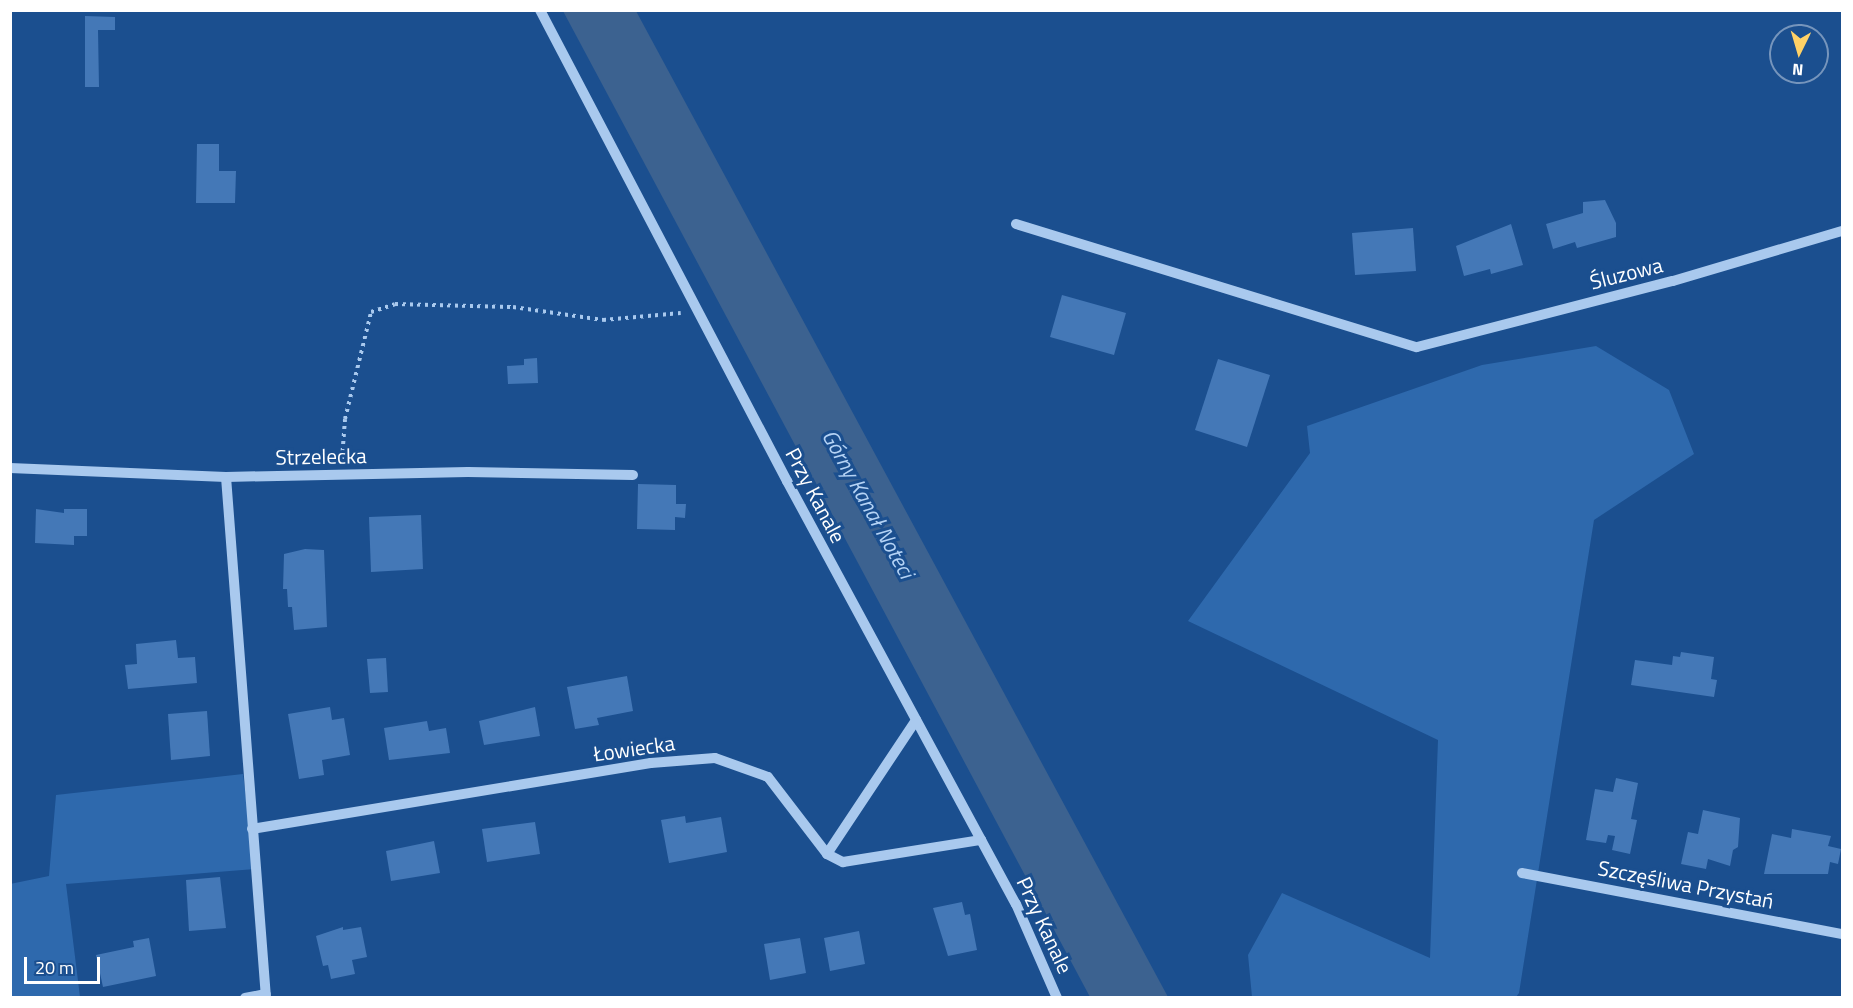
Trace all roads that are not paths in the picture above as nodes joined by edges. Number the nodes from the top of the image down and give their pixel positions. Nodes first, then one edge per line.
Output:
1 (540, 10) edge
2 (1016, 224) dead end
3 (1842, 231) edge
4 (10, 468) edge
5 (633, 475) dead end
6 (226, 477) junction
7 (916, 720) junction
8 (252, 830) junction
9 (981, 840) junction
10 (827, 854) junction
11 (1521, 873) dead end
12 (1842, 934) edge
13 (266, 996) edge
14 (245, 998) edge
15 (1057, 998) edge

1 - 7 street, Przy Kanale
2 - 3 street, Śluzowa
4 - 6 street, Strzelecka
5 - 6 street, Strzelecka
6 - 8 street
7 - 9 street, Przy Kanale
7 - 10 street
8 - 10 street, Łowiecka
8 - 13 street
9 - 10 street
9 - 15 street, Przy Kanale
11 - 12 street, Szczęśliwa Przystań
13 - 14 street

